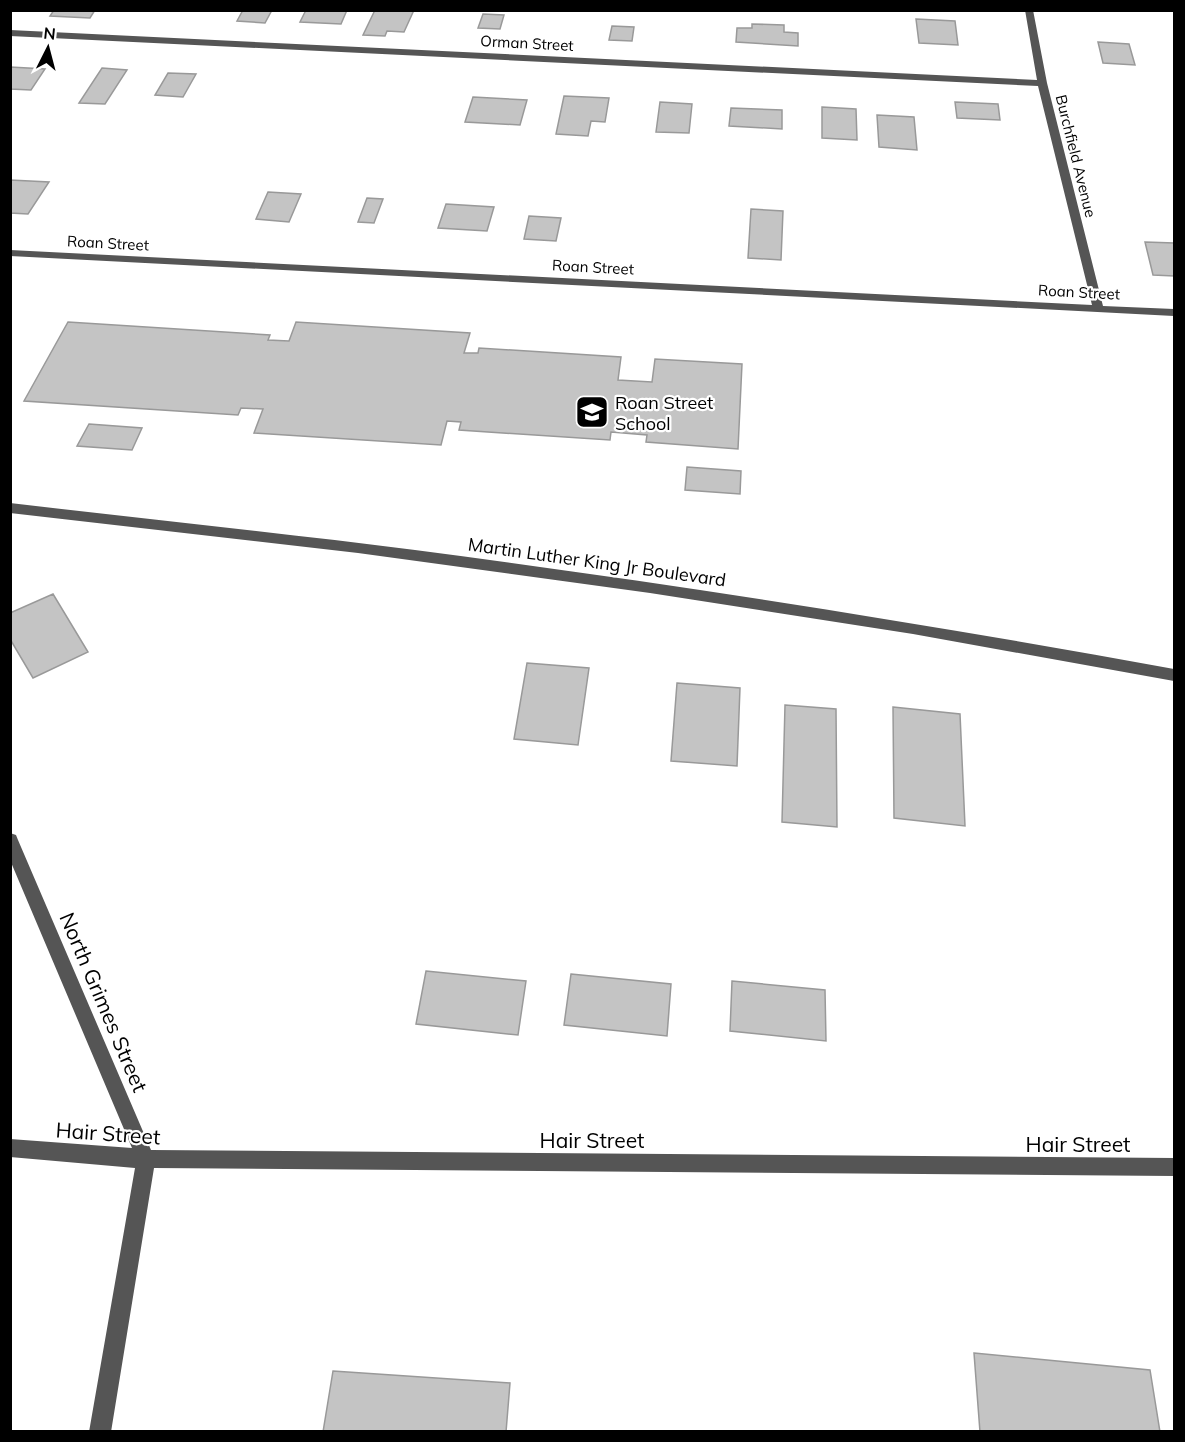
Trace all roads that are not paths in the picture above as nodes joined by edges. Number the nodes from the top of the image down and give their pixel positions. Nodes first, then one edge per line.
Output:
1 (1029, 10) edge
2 (10, 33) edge
3 (1042, 83) junction
4 (10, 253) edge
5 (1098, 308) junction
6 (1174, 313) edge
7 (10, 508) edge
8 (1174, 675) edge
9 (10, 840) edge
10 (10, 1148) edge
11 (146, 1159) junction
12 (1174, 1167) edge
13 (100, 1431) edge

1 - 3 street, Burchfield Avenue
2 - 3 street, Orman Street
3 - 5 street, Burchfield Avenue
4 - 5 street, Roan Street
5 - 6 street, Roan Street
7 - 8 street, Martin Luther King Jr Boulevard
9 - 11 street, North Grimes Street
10 - 11 street, Hair Street
11 - 12 street, Hair Street
11 - 13 street

